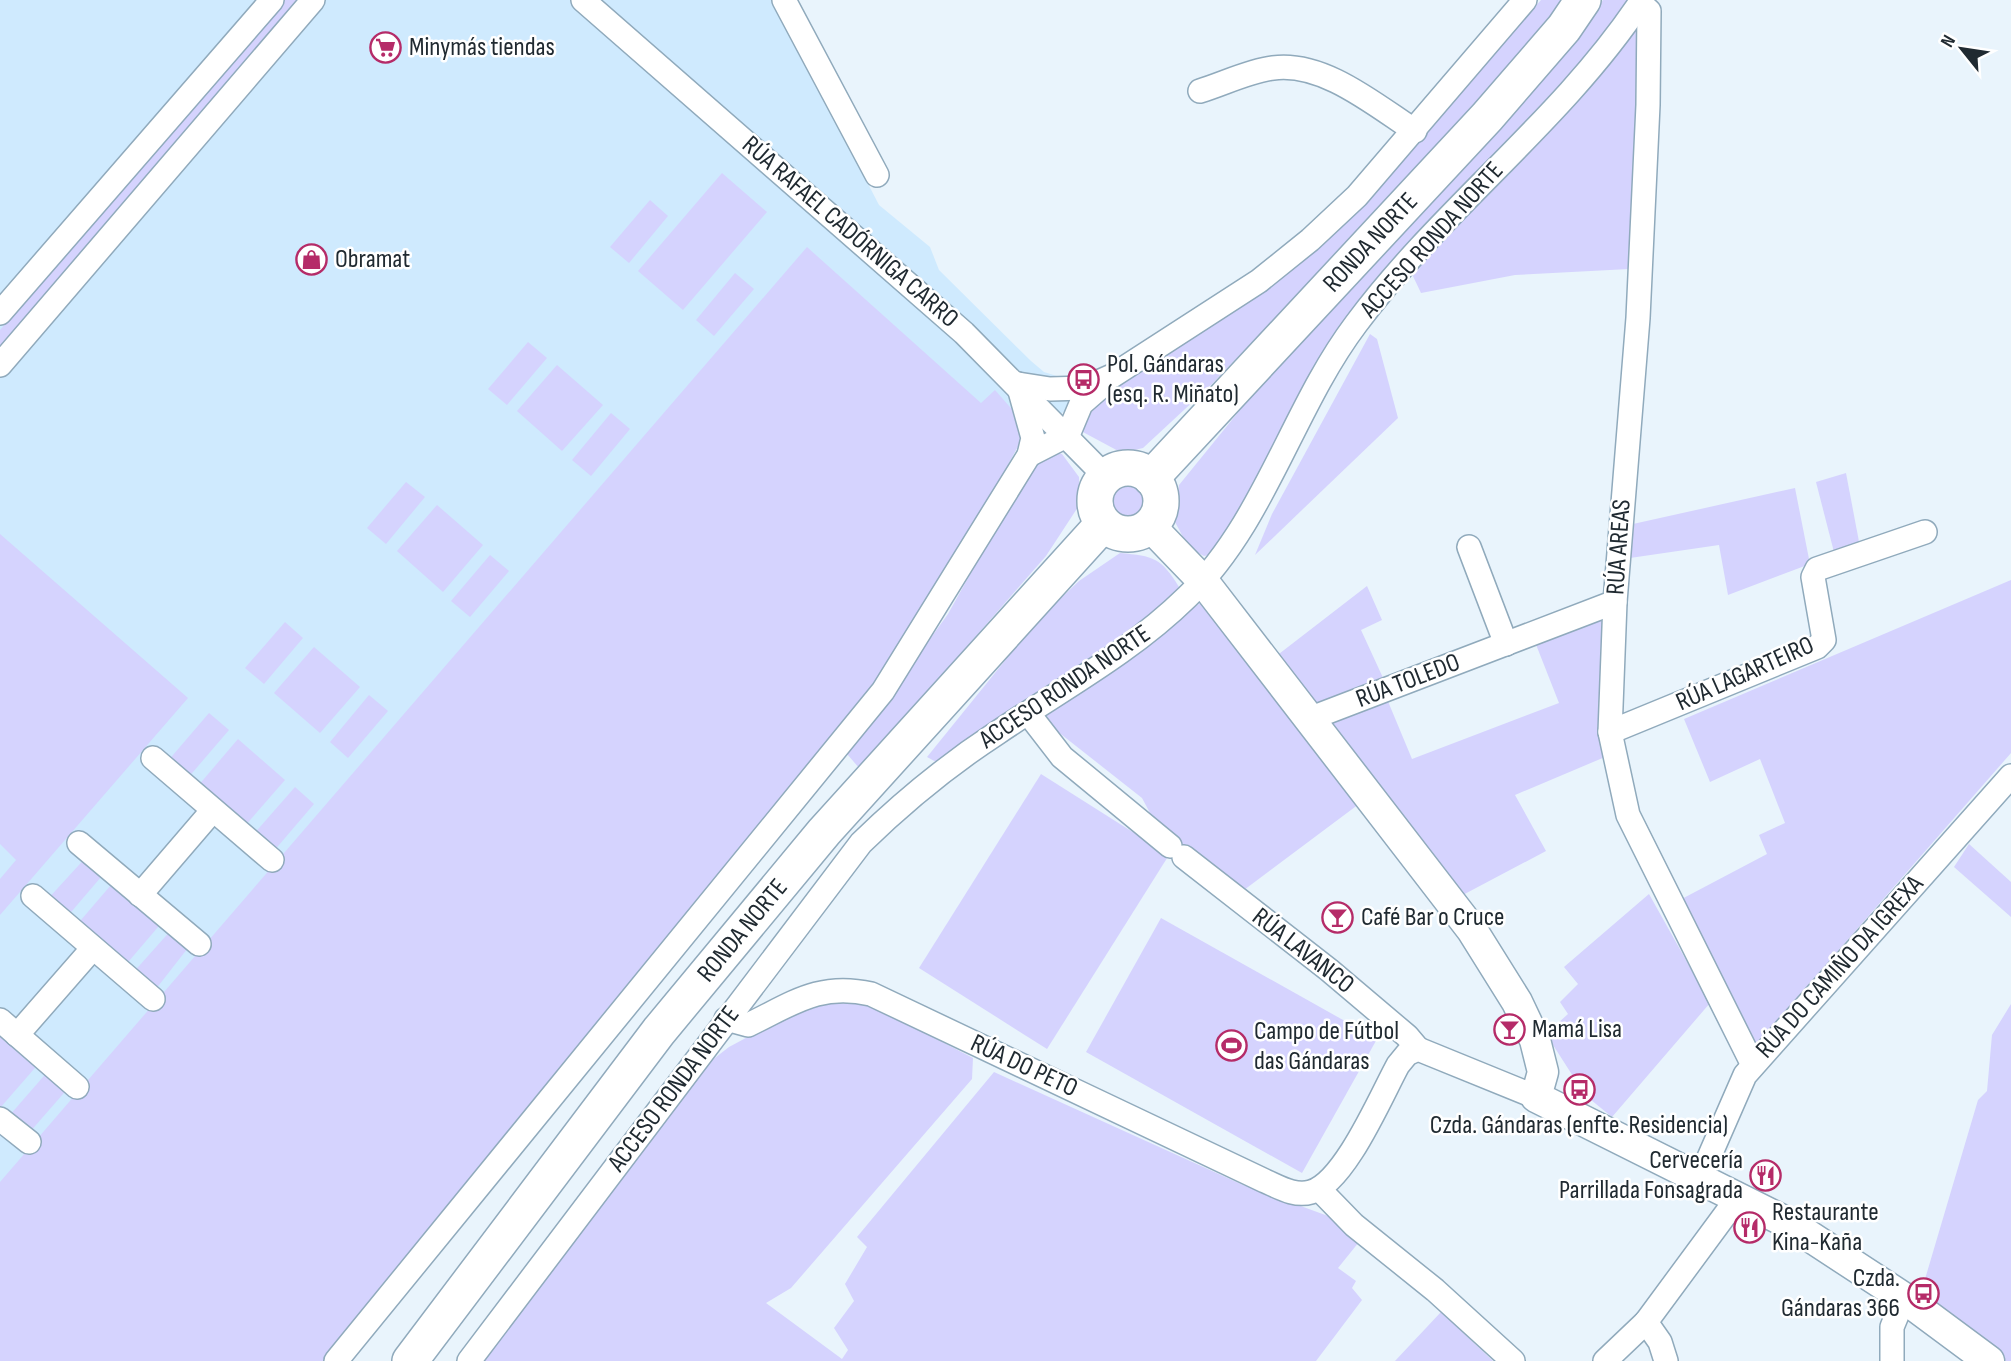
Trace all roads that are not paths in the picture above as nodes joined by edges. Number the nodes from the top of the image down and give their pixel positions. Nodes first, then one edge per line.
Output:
1 (272, 0) edge
2 (313, 0) edge
3 (583, 0) edge
4 (784, 0) edge
5 (1525, 0) edge
6 (1583, 0) edge
7 (1641, 2) edge
8 (1199, 92) dead end
9 (1415, 131) junction
10 (877, 175) dead end
11 (0, 313) edge
12 (0, 365) edge
13 (1112, 376) junction
14 (1018, 384) junction
15 (1068, 435) junction
16 (1029, 456) junction
17 (1105, 476) junction
18 (1151, 478) junction
19 (1103, 524) junction
20 (1150, 526) junction
21 (1925, 532) dead end
22 (1468, 547) dead end
23 (1203, 581) junction
24 (1615, 603) junction
25 (1506, 644) junction
26 (1028, 713) junction
27 (1309, 719) junction
28 (1610, 732) junction
29 (153, 758) dead end
30 (2011, 776) edge
31 (213, 810) junction
32 (79, 843) dead end
33 (272, 860) dead end
34 (140, 895) junction
35 (33, 896) dead end
36 (199, 944) dead end
37 (93, 948) junction
38 (153, 999) dead end
39 (726, 1019) junction
40 (8, 1027) edge
41 (1421, 1049) junction
42 (1753, 1065) junction
43 (77, 1087) dead end
44 (1536, 1097) junction
45 (0, 1119) edge
46 (29, 1143) dead end
47 (1700, 1178) junction
48 (1319, 1189) junction
49 (1739, 1196) junction
50 (1904, 1298) junction
51 (1646, 1322) junction
52 (336, 1361) edge
53 (411, 1361) edge
54 (468, 1361) edge
55 (1513, 1361) edge
56 (1605, 1361) edge
57 (1666, 1361) edge
58 (1892, 1361) edge
59 (1989, 1361) edge

1 - 11 street
2 - 12 street
3 - 14 street, RÚA RAFAEL CADÓRNIGA CARRO
4 - 10 street
5 - 9 street
6 - 18 highway, RONDA NORTE
7 - 23 street, ACCESO RONDA NORTE
7 - 24 street, RÚA AREAS
8 - 9 street
9 - 13 street
13 - 14 street
13 - 15 street
14 - 15 street, RÚA RAFAEL CADÓRNIGA CARRO
14 - 16 street
15 - 16 street
15 - 17 street, RÚA RAFAEL CADÓRNIGA CARRO
16 - 52 street
17 - 18 highway
17 - 19 highway
18 - 20 highway
19 - 20 highway
19 - 53 highway, RONDA NORTE
20 - 23 main road
21 - 28 street, RÚA LAGARTEIRO
22 - 25 street
23 - 26 street, ACCESO RONDA NORTE
23 - 27 main road
24 - 25 street, RÚA TOLEDO
24 - 28 street, RÚA AREAS
25 - 27 street, RÚA TOLEDO
26 - 39 street, ACCESO RONDA NORTE
26 - 41 street, RÚA LAVANCO
27 - 44 main road
28 - 42 street, RÚA AREAS
29 - 31 street
30 - 42 street, RÚA DO CAMIÑO DA IGREXA
31 - 33 street
31 - 34 street
32 - 34 street
34 - 36 street
35 - 37 street
37 - 38 street
37 - 40 street
39 - 48 street, RÚA DO PETO
39 - 54 street, ACCESO RONDA NORTE
40 - 43 street
41 - 44 street
41 - 48 street
42 - 47 street, RÚA DO CAMIÑO DA IGREXA
44 - 47 main road
45 - 46 street
47 - 49 main road
48 - 55 street
49 - 50 main road
49 - 51 street
50 - 58 street
50 - 59 main road
51 - 56 street
51 - 57 street

